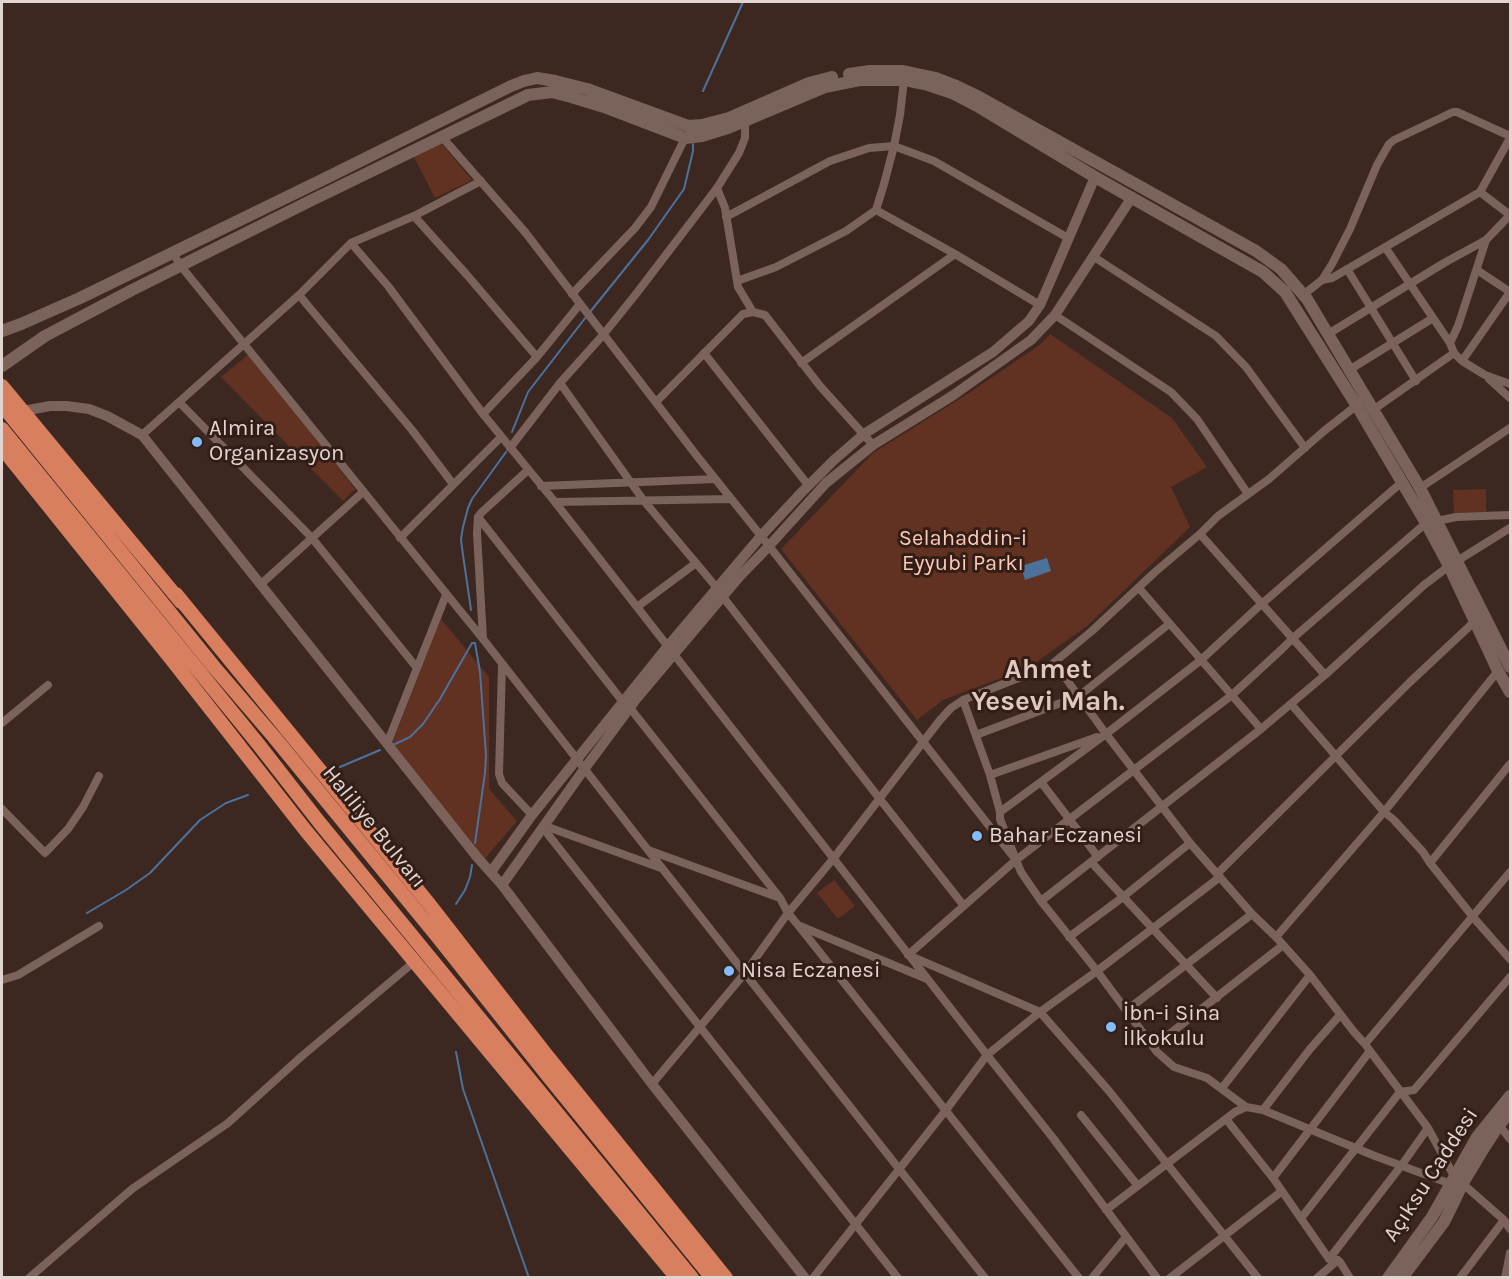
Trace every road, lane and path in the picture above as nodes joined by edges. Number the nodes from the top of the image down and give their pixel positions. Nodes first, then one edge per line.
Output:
1 (904, 80) junction
2 (745, 122) junction
3 (442, 137) junction
4 (1510, 137) edge
5 (685, 138) junction
6 (894, 146) junction
7 (1095, 177) junction
8 (482, 181) junction
9 (717, 188) junction
10 (1479, 192) junction
11 (1132, 197) junction
12 (876, 210) junction
13 (414, 216) junction
14 (726, 217) junction
15 (1068, 238) junction
16 (1486, 240) junction
17 (351, 243) junction
18 (1385, 247) junction
19 (173, 253) junction
20 (955, 254) junction
21 (1094, 257) junction
22 (180, 265) junction
23 (1347, 269) junction
24 (1477, 270) junction
25 (1322, 280) junction
26 (737, 281) junction
27 (1410, 284) junction
28 (572, 294) junction
29 (299, 295) junction
30 (1303, 295) junction
31 (1040, 305) junction
32 (582, 307) junction
33 (1371, 307) junction
34 (753, 312) junction
35 (1055, 315) junction
36 (1433, 318) junction
37 (2, 331) edge
38 (1328, 334) junction
39 (603, 335) junction
40 (243, 343) junction
41 (1450, 343) junction
42 (1392, 344) junction
43 (704, 353) junction
44 (1454, 353) junction
45 (537, 357) junction
46 (1462, 361) junction
47 (801, 363) junction
48 (2, 366) edge
49 (1349, 370) junction
50 (1485, 375) junction
51 (1416, 381) junction
52 (560, 382) junction
53 (1510, 384) edge
54 (2, 386) edge
55 (1510, 398) edge
56 (179, 402) junction
57 (656, 402) junction
58 (1361, 402) junction
59 (2, 405) edge
60 (1373, 410) junction
61 (23, 411) junction
62 (483, 414) junction
63 (1510, 428) edge
64 (2, 429) edge
65 (864, 434) junction
66 (142, 435) junction
67 (501, 437) junction
68 (873, 445) junction
69 (8, 447) edge
70 (510, 448) junction
71 (1305, 448) junction
72 (528, 470) junction
73 (715, 479) junction
74 (1402, 482) junction
75 (631, 483) junction
76 (453, 484) junction
77 (808, 485) junction
78 (541, 486) junction
79 (1420, 488) junction
80 (363, 492) junction
81 (1248, 494) junction
82 (731, 499) junction
83 (644, 501) junction
84 (555, 502) junction
85 (1510, 515) edge
86 (478, 517) junction
87 (1432, 522) junction
88 (1509, 532) edge
89 (1200, 534) junction
90 (761, 536) junction
91 (312, 538) junction
92 (400, 538) junction
93 (769, 546) junction
94 (696, 563) junction
95 (1453, 563) junction
96 (261, 584) junction
97 (1139, 588) junction
98 (720, 593) junction
99 (176, 594) junction
100 (446, 595) junction
101 (1261, 605) junction
102 (637, 607) junction
103 (1474, 622) junction
104 (1169, 624) junction
105 (1293, 638) junction
106 (483, 639) junction
107 (671, 651) junction
108 (172, 660) junction
109 (1201, 660) junction
110 (502, 664) junction
111 (1052, 665) junction
112 (417, 668) junction
113 (1510, 668) edge
114 (1498, 671) junction
115 (1325, 675) junction
116 (48, 685) dead end
117 (1510, 692) edge
118 (1232, 695) junction
119 (1079, 696) junction
120 (963, 700) junction
121 (1291, 704) junction
122 (626, 705) junction
123 (2, 723) edge
124 (1261, 729) junction
125 (1106, 734) junction
126 (976, 735) junction
127 (274, 737) junction
128 (923, 743) junction
129 (387, 744) junction
130 (259, 745) junction
131 (1336, 756) junction
132 (576, 759) junction
133 (1510, 764) edge
134 (585, 768) junction
135 (1135, 770) junction
136 (990, 775) junction
137 (99, 776) dead end
138 (1041, 782) junction
139 (879, 798) junction
140 (1162, 808) junction
141 (2, 809) edge
142 (1000, 812) junction
143 (1384, 812) junction
144 (532, 814) junction
145 (1069, 820) junction
146 (544, 827) junction
147 (1190, 843) junction
148 (647, 850) junction
149 (833, 859) junction
150 (1016, 860) junction
151 (1094, 860) junction
152 (1430, 863) junction
153 (662, 868) junction
154 (490, 872) junction
155 (1510, 872) edge
156 (1219, 875) junction
157 (502, 885) junction
158 (1123, 897) junction
159 (780, 898) junction
160 (1041, 901) junction
161 (964, 906) junction
162 (788, 913) junction
163 (1252, 914) junction
164 (1473, 917) junction
165 (99, 926) dead end
166 (798, 926) junction
167 (1153, 928) junction
168 (437, 936) junction
169 (1069, 937) junction
170 (1276, 937) junction
171 (1283, 945) junction
172 (424, 948) junction
173 (908, 955) junction
174 (1510, 959) edge
175 (414, 962) junction
176 (1186, 964) junction
177 (1097, 971) junction
178 (745, 973) junction
179 (1310, 975) junction
180 (1510, 977) edge
181 (927, 979) junction
182 (2, 980) edge
183 (1217, 998) junction
184 (1127, 1010) junction
185 (1040, 1012) junction
186 (1340, 1015) junction
187 (701, 1027) junction
188 (1153, 1047) junction
189 (1368, 1047) junction
190 (545, 1053) junction
191 (987, 1056) junction
192 (652, 1084) junction
193 (519, 1086) junction
194 (1222, 1088) junction
195 (1400, 1092) junction
196 (1510, 1096) edge
197 (1246, 1107) junction
198 (946, 1110) junction
199 (1263, 1110) junction
200 (1510, 1112) edge
201 (1081, 1114) dead end
202 (1226, 1119) junction
203 (1499, 1125) junction
204 (1428, 1128) junction
205 (1310, 1129) junction
206 (1510, 1139) edge
207 (1356, 1148) junction
208 (1168, 1164) junction
209 (1401, 1166) junction
210 (899, 1168) junction
211 (1273, 1178) junction
212 (1456, 1181) junction
213 (1138, 1186) junction
214 (1282, 1191) junction
215 (1106, 1210) junction
216 (1302, 1218) junction
217 (1508, 1224) edge
218 (856, 1225) junction
219 (1224, 1235) junction
220 (1126, 1237) junction
221 (1510, 1253) edge
222 (1334, 1260) junction
223 (29, 1278) edge
224 (677, 1278) edge
225 (692, 1278) edge
226 (712, 1278) edge
227 (726, 1278) edge
228 (805, 1278) edge
229 (813, 1278) edge
230 (898, 1278) edge
231 (985, 1278) edge
232 (1079, 1278) edge
233 (1092, 1278) edge
234 (1157, 1278) edge
235 (1170, 1278) edge
236 (1258, 1278) edge
237 (1317, 1278) edge
238 (1350, 1278) edge
239 (1388, 1278) edge
240 (1402, 1278) edge
241 (1460, 1278) edge
242 (1505, 1278) edge

1 - 2 main road
1 - 6 street
1 - 7 main road
2 - 5 main road
2 - 9 street
3 - 5 main road
3 - 8 street
3 - 22 main road
4 - 10 street
4 - 25 street
5 - 28 street
6 - 12 street
6 - 14 street
6 - 15 street
7 - 11 main road
7 - 15 street
8 - 13 street
8 - 28 street
9 - 14 street
9 - 39 street
10 - 16 street
10 - 18 street
11 - 21 street
11 - 58 main road
12 - 20 street
12 - 26 street
13 - 17 street
13 - 45 street
14 - 26 street
15 - 31 street
16 - 24 street
16 - 27 street
17 - 29 street
17 - 62 street
18 - 23 street
18 - 27 street
19 - 22 street
19 - 30 main road
19 - 37 main road
20 - 31 street
20 - 47 street
21 - 35 street
21 - 71 street
22 - 40 street
22 - 48 main road
23 - 25 street
23 - 33 street
24 - 41 street
24 - 46 street
25 - 30 street
26 - 34 street
27 - 33 street
27 - 36 street
28 - 32 street
29 - 40 street
29 - 76 street
30 - 38 main road
31 - 65 street
32 - 39 street
32 - 45 street
33 - 38 street
33 - 42 street
34 - 43 street
34 - 47 street
35 - 68 street
35 - 81 street
36 - 41 street
36 - 42 street
38 - 49 main road
39 - 52 street
39 - 57 street
40 - 56 street
40 - 80 street
41 - 44 street
42 - 49 street
42 - 51 street
43 - 57 street
43 - 77 street
44 - 46 street
44 - 51 street
45 - 62 street
46 - 50 street
47 - 65 street
49 - 58 main road
50 - 53 street
50 - 55 street
51 - 60 street
52 - 70 street
52 - 75 street
54 - 61 highway
56 - 66 street
56 - 91 street
57 - 73 street
58 - 60 main road
58 - 71 street
58 - 74 main road
59 - 127 highway, Haliliye Bulvarı
60 - 79 main road
61 - 66 street
61 - 99 highway
62 - 67 street
63 - 79 street
64 - 69 highway, Haliliye Bulvarı
65 - 68 street
65 - 77 street
66 - 96 street
67 - 70 street
67 - 76 street
68 - 93 street
69 - 108 highway
69 - 130 highway, Haliliye Bulvarı
70 - 72 street
71 - 81 street
72 - 78 street
72 - 86 street
73 - 75 street
73 - 82 street
74 - 87 main road
74 - 101 street
75 - 78 street
75 - 83 street
76 - 92 street
77 - 90 street
78 - 84 street
79 - 87 main road
80 - 91 street
80 - 92 street
81 - 89 street
82 - 83 street
82 - 90 street
83 - 84 street
83 - 94 street
84 - 102 street
85 - 87 street
86 - 106 street
86 - 122 street
87 - 95 main road
87 - 105 street
88 - 95 street
89 - 97 street
89 - 101 street
90 - 93 street
90 - 98 street
91 - 96 street
91 - 112 street
92 - 100 street
93 - 98 street
93 - 128 street
94 - 98 street
94 - 102 street
95 - 103 main road
95 - 113 main road
95 - 115 street
96 - 129 street
97 - 104 street
97 - 111 street
98 - 107 street
98 - 139 street
99 - 127 highway
99 - 190 highway
100 - 106 street
100 - 112 street
101 - 105 street
101 - 109 street
102 - 107 street
103 - 114 main road
103 - 131 street
104 - 109 street
104 - 119 street
105 - 115 street
105 - 118 street
106 - 110 street
107 - 122 street
107 - 149 street
108 - 130 highway
108 - 175 highway
109 - 118 street
109 - 125 street
110 - 132 street
110 - 144 street
111 - 119 street
111 - 120 street
112 - 129 street
114 - 117 main road
114 - 143 street
115 - 121 street
116 - 123 street
118 - 124 street
118 - 135 street
119 - 125 street
119 - 126 street
120 - 126 street
120 - 128 street
121 - 124 street
121 - 131 street
122 - 132 street
122 - 134 street
122 - 159 street
124 - 140 street
125 - 135 street
125 - 136 street
125 - 138 street
126 - 136 street
127 - 168 highway, Haliliye Bulvarı
128 - 139 street
128 - 150 street
129 - 154 street
130 - 172 highway, Haliliye Bulvarı
131 - 143 street
131 - 156 street
132 - 134 street
132 - 144 street
133 - 152 street
134 - 146 street
134 - 148 street
135 - 140 street
135 - 145 street
136 - 142 street
137 - 141 street
138 - 142 street
138 - 145 street
139 - 149 street
139 - 161 street
140 - 147 street
140 - 151 street
142 - 150 street
143 - 152 street
143 - 170 street
144 - 154 street
145 - 150 street
145 - 151 street
146 - 153 street
146 - 157 street
146 - 187 street
147 - 156 street
147 - 158 street
148 - 153 street
148 - 159 street
149 - 162 street
149 - 173 street
150 - 160 street
150 - 161 street
151 - 158 street
151 - 160 street
152 - 164 street
153 - 178 street
154 - 157 street
155 - 164 street
156 - 163 street
156 - 167 street
157 - 192 street
158 - 167 street
158 - 169 street
159 - 162 street
160 - 169 street
161 - 173 street
162 - 166 street
162 - 178 street
163 - 170 street
163 - 176 street
164 - 174 street
164 - 189 street
165 - 182 street
166 - 181 street
166 - 198 street
167 - 176 street
167 - 177 street
168 - 190 highway
168 - 226 highway, Haliliye Bulvarı
169 - 177 street
170 - 171 street
171 - 179 street
171 - 183 street
172 - 193 highway
172 - 225 highway, Haliliye Bulvarı
173 - 181 street
173 - 185 street
175 - 193 highway
175 - 223 street
176 - 183 street
176 - 184 street
177 - 184 street
177 - 185 street
178 - 187 street
178 - 210 street
179 - 186 street
179 - 194 street
180 - 195 street
181 - 191 street
183 - 188 street
184 - 188 street
185 - 191 street
185 - 208 street
186 - 189 street
186 - 199 street
187 - 192 street
187 - 218 street
188 - 194 street
189 - 195 street
189 - 205 street
190 - 227 highway
191 - 198 street
191 - 215 street
192 - 228 street
193 - 224 highway
194 - 197 street
195 - 204 street
195 - 207 street
196 - 212 main road, Açıksu Caddesi
197 - 199 street
197 - 202 street
198 - 210 street
198 - 232 street
199 - 205 street
200 - 203 main road, Açıksu Caddesi
201 - 213 street
202 - 208 street
202 - 211 street
203 - 206 street
203 - 212 main road, Açıksu Caddesi
204 - 209 street
204 - 212 street
205 - 207 street
205 - 211 street
207 - 209 street
207 - 216 street
208 - 213 street
208 - 219 street
209 - 212 street
209 - 222 street
210 - 218 street
210 - 231 street
211 - 214 street
212 - 217 street
212 - 239 main road, Açıksu Caddesi
212 - 240 main road, Açıksu Caddesi
213 - 215 street
214 - 216 street
214 - 219 street
215 - 220 street
216 - 222 street
217 - 241 street
218 - 229 street
218 - 230 street
219 - 235 street
219 - 236 street
220 - 233 street
220 - 234 street
221 - 242 street
222 - 237 street
222 - 238 street

